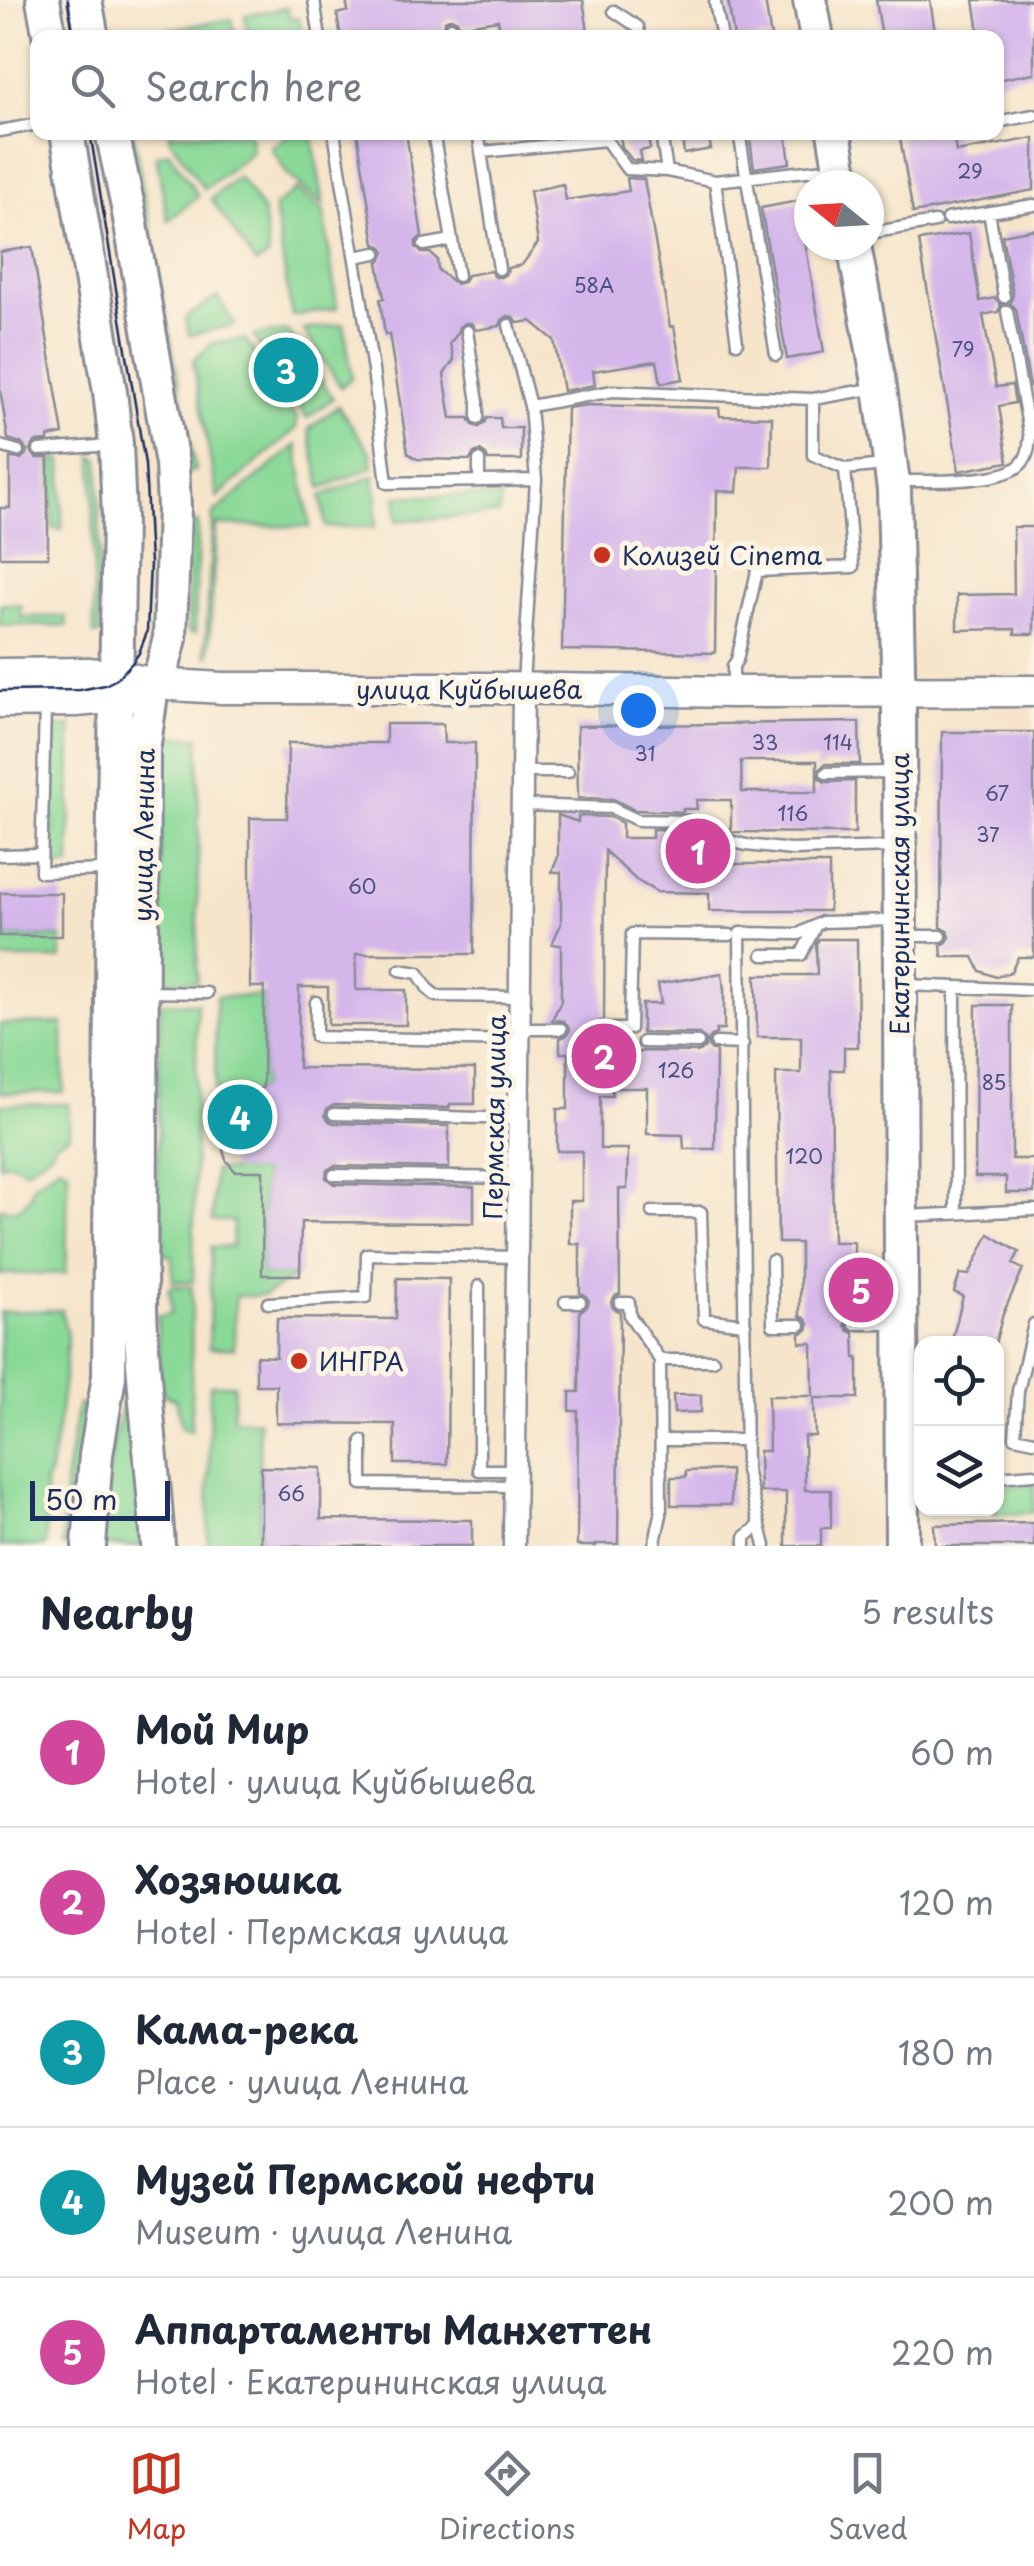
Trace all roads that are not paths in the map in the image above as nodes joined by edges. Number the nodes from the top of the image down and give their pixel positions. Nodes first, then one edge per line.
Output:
1 (43, 0) edge
2 (84, 0) edge
3 (314, 0) edge
4 (810, 0) edge
5 (715, 3) dead end
6 (614, 11) dead end
7 (49, 30) edge
8 (90, 30) edge
9 (319, 30) edge
10 (639, 30) edge
11 (720, 30) edge
12 (816, 30) edge
13 (1034, 114) edge
14 (1004, 120) edge
15 (30, 125) edge
16 (0, 131) edge
17 (67, 140) edge
18 (114, 140) edge
19 (335, 140) edge
20 (434, 140) edge
21 (480, 140) edge
22 (574, 140) edge
23 (608, 140) edge
24 (662, 140) edge
25 (741, 140) edge
26 (835, 140) edge
27 (482, 152) junction
28 (841, 170) edge
29 (666, 171) junction
30 (794, 177) edge
31 (748, 178) junction
32 (715, 181) junction
33 (1034, 205) edge
34 (989, 212) junction
35 (884, 230) edge
36 (452, 240) junction
37 (424, 245) dead end
38 (376, 253) dead end
39 (356, 257) junction
40 (857, 260) edge
41 (500, 269) dead end
42 (458, 276) dead end
43 (1004, 297) dead end
44 (1007, 311) dead end
45 (510, 325) dead end
46 (467, 332) dead end
47 (737, 343) dead end
48 (776, 355) dead end
49 (880, 388) junction
50 (812, 399) junction
51 (530, 406) junction
52 (478, 418) dead end
53 (116, 444) junction
54 (0, 446) edge
55 (1031, 446) edge
56 (18, 450) dead end
57 (40, 450) dead end
58 (478, 460) dead end
59 (845, 469) junction
60 (892, 473) junction
61 (536, 480) junction
62 (478, 481) junction
63 (0, 674) edge
64 (107, 682) junction
65 (153, 689) junction
66 (523, 689) junction
67 (732, 692) junction
68 (898, 692) junction
69 (1034, 692) edge
70 (0, 702) edge
71 (46, 702) junction
72 (522, 772) junction
73 (568, 772) dead end
74 (899, 772) junction
75 (826, 773) dead end
76 (522, 805) junction
77 (899, 848) junction
78 (42, 854) junction
79 (0, 855) edge
80 (113, 870) junction
81 (817, 924) junction
82 (899, 928) junction
83 (730, 936) dead end
84 (941, 936) dead end
85 (764, 955) dead end
86 (400, 970) dead end
87 (900, 985) junction
88 (955, 987) junction
89 (1034, 990) edge
90 (142, 992) junction
91 (207, 992) dead end
92 (520, 996) junction
93 (316, 1002) dead end
94 (560, 1029) dead end
95 (604, 1029) dead end
96 (520, 1035) junction
97 (643, 1042) dead end
98 (698, 1043) dead end
99 (716, 1043) dead end
100 (742, 1044) junction
101 (334, 1114) dead end
102 (519, 1119) junction
103 (334, 1175) dead end
104 (518, 1178) junction
105 (1034, 1210) edge
106 (652, 1212) dead end
107 (956, 1214) junction
108 (900, 1216) junction
109 (517, 1256) junction
110 (772, 1261) dead end
111 (480, 1286) dead end
112 (565, 1302) dead end
113 (580, 1302) dead end
114 (620, 1302) dead end
115 (268, 1303) dead end
116 (745, 1324) junction
117 (800, 1324) dead end
118 (854, 1324) dead end
119 (901, 1324) junction
120 (1034, 1324) edge
121 (660, 1360) junction
122 (713, 1360) dead end
123 (362, 1440) dead end
124 (661, 1440) junction
125 (746, 1440) junction
126 (1034, 1441) edge
127 (1034, 1474) edge
128 (1004, 1476) edge
129 (515, 1478) junction
130 (912, 1482) edge
131 (760, 1525) junction
132 (88, 1546) edge
133 (158, 1546) edge
134 (514, 1546) edge
135 (654, 1546) edge
136 (745, 1546) edge
137 (765, 1546) edge
138 (902, 1546) edge

1 - 7 main road
2 - 8 main road
3 - 9 lane
4 - 12 main road
5 - 11 lane
6 - 10 lane
13 - 14 lane
15 - 16 lane
17 - 53 main road, улица Ленина
18 - 65 main road, улица Ленина
19 - 39 lane
20 - 36 lane
21 - 27 lane
22 - 27 lane
23 - 29 lane
24 - 29 lane
25 - 31 lane
26 - 28 main road
27 - 41 lane
29 - 32 lane
30 - 31 lane
31 - 32 lane
31 - 48 lane
32 - 47 lane
33 - 34 lane
34 - 35 lane
34 - 43 lane
36 - 37 lane
36 - 42 lane
38 - 39 lane
39 - 62 lane
40 - 49 main road, Екатерининская улица
44 - 55 lane
45 - 51 lane
46 - 52 lane
49 - 50 lane
49 - 60 main road, Екатерининская улица
50 - 51 lane
50 - 59 lane
51 - 61 lane
53 - 57 lane
53 - 64 main road, улица Ленина
54 - 56 lane
55 - 60 lane
58 - 62 lane
59 - 60 lane
59 - 67 lane
60 - 68 main road, Екатерининская улица
61 - 62 lane
61 - 66 lane
63 - 64 main road, улица Куйбышева
64 - 65 main road, улица Куйбышева
64 - 71 main road, улица Куйбышева
64 - 80 main road, улица Ленина
65 - 66 main road, улица Куйбышева
65 - 90 main road, улица Ленина
66 - 67 main road, улица Куйбышева
66 - 72 street, Пермская улица
67 - 68 main road, улица Куйбышева
68 - 69 main road, улица Куйбышева
68 - 74 main road, Екатерининская улица
70 - 71 main road, улица Куйбышева
71 - 78 lane
72 - 73 lane
72 - 76 street, Пермская улица
74 - 75 lane
74 - 77 main road, Екатерининская улица
76 - 77 lane
76 - 92 street, Пермская улица
77 - 82 main road, Екатерининская улица
78 - 79 lane
78 - 80 lane
80 - 132 main road, улица Ленина
81 - 82 lane
81 - 85 lane
81 - 100 lane
82 - 84 lane
82 - 87 main road, Екатерининская улица
83 - 95 lane
86 - 92 lane
87 - 88 lane
87 - 108 main road, Екатерининская улица
88 - 89 lane
88 - 107 lane
90 - 91 lane
90 - 133 main road, улица Ленина
92 - 96 street, Пермская улица
93 - 96 lane
94 - 96 lane
96 - 102 street, Пермская улица
97 - 98 lane
99 - 100 lane
100 - 116 lane
101 - 102 lane
102 - 104 street, Пермская улица
103 - 104 lane
104 - 109 street, Пермская улица
105 - 107 lane
106 - 116 lane
107 - 108 lane
108 - 119 main road, Екатерининская улица
109 - 115 lane
109 - 129 street, Пермская улица
110 - 117 lane
111 - 129 lane
112 - 113 lane
114 - 121 lane
116 - 125 lane
118 - 119 lane
119 - 130 main road, Екатерининская улица
120 - 126 lane
121 - 122 lane
121 - 124 lane
123 - 129 lane
124 - 125 lane
124 - 135 lane
125 - 131 lane
127 - 128 lane
129 - 134 street, Пермская улица
130 - 138 main road, Екатерининская улица
131 - 136 lane
131 - 137 lane

